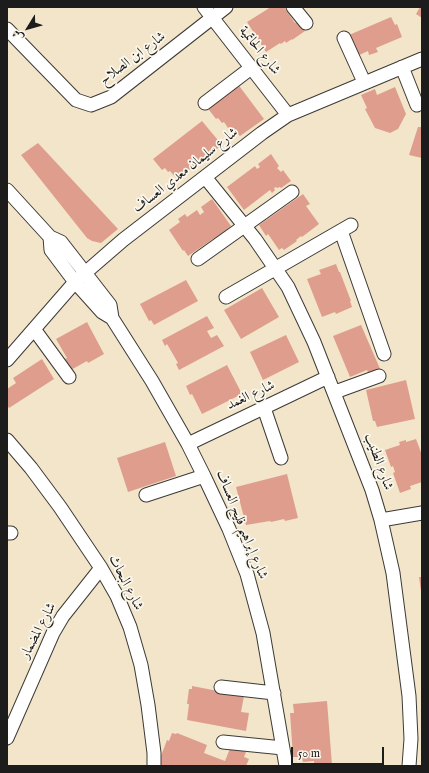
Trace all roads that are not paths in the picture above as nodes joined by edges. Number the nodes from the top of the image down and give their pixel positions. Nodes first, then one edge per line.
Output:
1 (204, 7) edge
2 (226, 7) edge
3 (293, 7) edge
4 (302, 7) edge
5 (213, 18) junction
6 (7, 29) edge
7 (344, 38) dead end
8 (422, 59) edge
9 (402, 67) junction
10 (251, 68) junction
11 (364, 82) junction
12 (205, 103) dead end
13 (417, 106) dead end
14 (288, 115) junction
15 (205, 176) junction
16 (7, 190) edge
17 (292, 192) dead end
18 (245, 225) junction
19 (50, 237) junction
20 (198, 259) dead end
21 (276, 268) junction
22 (85, 273) junction
23 (75, 282) junction
24 (226, 297) dead end
25 (112, 318) junction
26 (34, 329) junction
27 (384, 354) dead end
28 (7, 360) edge
29 (379, 376) dead end
30 (69, 377) dead end
31 (328, 377) junction
32 (335, 392) junction
33 (264, 408) junction
34 (7, 440) edge
35 (188, 444) junction
36 (281, 458) dead end
37 (204, 476) junction
38 (146, 494) dead end
39 (422, 513) edge
40 (382, 520) junction
41 (101, 568) junction
42 (222, 687) dead end
43 (274, 693) junction
44 (7, 738) edge
45 (223, 742) dead end
46 (283, 748) junction
47 (154, 766) edge
48 (286, 766) edge
49 (409, 766) edge

1 - 5 street, شارع الحاتمية
2 - 5 street, شارع ابن الصلاح
3 - 4 street
5 - 6 street, شارع ابن الصلاح
5 - 10 street, شارع الحاتمية
7 - 11 street
8 - 9 street, شارع سليمان معدي العساف
9 - 11 street, شارع سليمان معدي العساف
9 - 13 street
10 - 12 street
10 - 14 street, شارع الحاتمية
11 - 14 street, شارع سليمان معدي العساف
14 - 15 street, شارع سليمان معدي العساف
15 - 18 street, شارع الطنيب
15 - 22 street, شارع سليمان معدي العساف
16 - 19 street, شارع إبراهيم فليح العساف
17 - 18 street
18 - 20 street
18 - 21 street, شارع الطنيب
19 - 22 street, شارع إبراهيم فليح العساف
19 - 23 street, شارع إبراهيم فليح العساف
21 - 24 street
21 - 27 street
21 - 31 street, شارع الطنيب
22 - 23 street, شارع سليمان معدي العساف
22 - 25 street, شارع إبراهيم فليح العساف
23 - 25 street, شارع إبراهيم فليح العساف
23 - 26 street, شارع سليمان معدي العساف
25 - 35 street, شارع إبراهيم فليح العساف
26 - 28 street, شارع سليمان معدي العساف
26 - 30 street
29 - 32 street
31 - 32 street, شارع الطنيب
31 - 33 street, شارع الغمد
32 - 40 street, شارع الطنيب
33 - 35 street, شارع الغمد
33 - 36 street
34 - 41 street, شارع البحاث
35 - 37 street, شارع إبراهيم فليح العساف
37 - 38 street
37 - 43 street, شارع إبراهيم فليح العساف
39 - 40 street
40 - 49 street, شارع الطنيب
41 - 44 street, شارع المضمار
41 - 47 street, شارع البحاث
42 - 43 street
43 - 46 street, شارع إبراهيم فليح العساف
45 - 46 street
46 - 48 street, شارع إبراهيم فليح العساف

